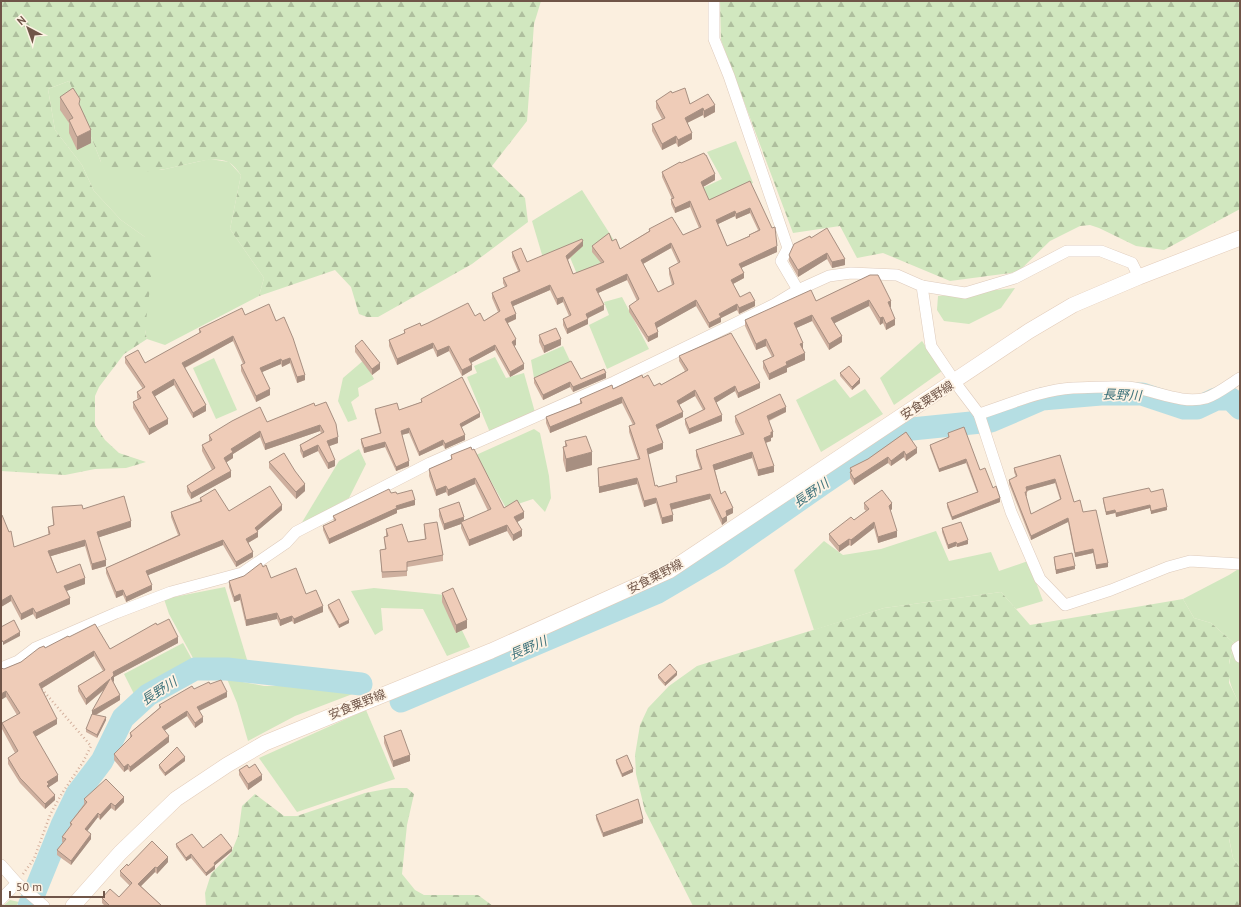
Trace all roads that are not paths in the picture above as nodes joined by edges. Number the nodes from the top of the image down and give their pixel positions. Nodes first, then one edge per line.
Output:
1 (714, 1) edge
2 (1240, 230) edge
3 (1240, 238) edge
4 (1211, 249) junction
5 (1139, 277) junction
6 (922, 286) junction
7 (798, 290) junction
8 (1240, 378) edge
9 (956, 381) junction
10 (981, 419) junction
11 (1240, 564) edge
12 (1240, 646) edge
13 (1240, 657) edge
14 (1, 668) edge
15 (1, 865) edge
16 (17, 883) junction
17 (1, 899) edge
18 (44, 906) edge
19 (73, 906) edge

1 - 7 street
2 - 4 street
3 - 4 main road, 安食粟野線
4 - 5 main road, 安食粟野線
5 - 6 street
5 - 9 main road, 安食粟野線
6 - 7 street
6 - 9 street
7 - 14 street
8 - 10 street
9 - 10 street
9 - 19 main road, 安食粟野線
10 - 11 street
12 - 13 street
15 - 16 street
16 - 17 street
16 - 18 street

